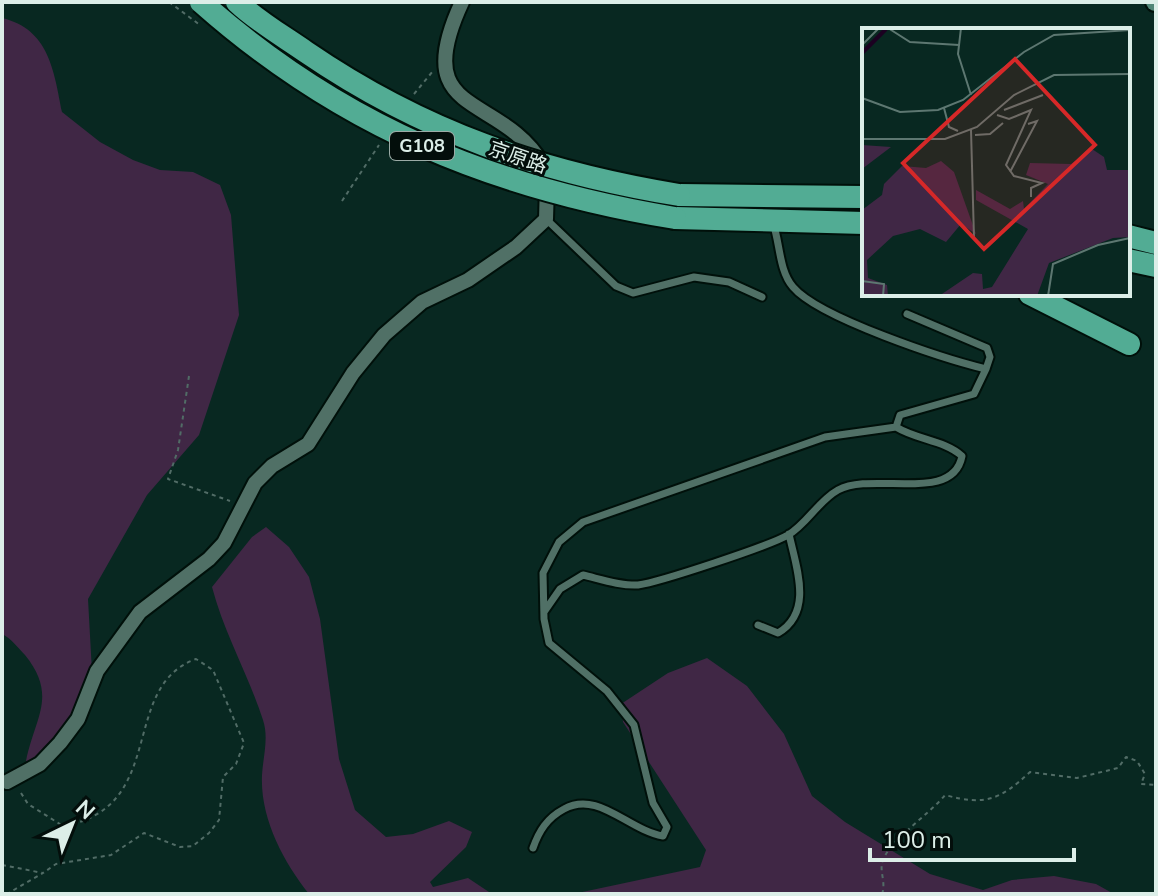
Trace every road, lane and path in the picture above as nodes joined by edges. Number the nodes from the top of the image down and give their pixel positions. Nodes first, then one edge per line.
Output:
1 (201, 2) edge
2 (237, 2) edge
3 (462, 2) edge
4 (862, 197) edge
5 (546, 219) junction
6 (773, 221) junction
7 (807, 222) junction
8 (862, 223) edge
9 (862, 235) edge
10 (1130, 236) edge
11 (1156, 243) edge
12 (1130, 260) edge
13 (1156, 266) edge
14 (1034, 296) edge
15 (762, 297) dead end
16 (907, 314) dead end
17 (1129, 344) dead end
18 (986, 369) junction
19 (189, 376) dead end
20 (896, 427) junction
21 (242, 503) junction
22 (789, 534) junction
23 (544, 612) junction
24 (758, 625) dead end
25 (10, 780) joint
26 (1156, 785) edge
27 (533, 848) dead end
28 (2, 865) edge
29 (43, 873) junction
30 (7, 894) edge
31 (882, 894) edge

1 - 6 highway, 京原路 / G108, bridge
2 - 4 highway, 京原路 / G108, bridge
3 - 5 street
5 - 15 lane
5 - 21 street
6 - 7 highway, 京原路 / G108
6 - 18 lane
7 - 8 highway, 京原路 / G108
7 - 9 highway
10 - 11 highway
12 - 13 highway
14 - 17 highway
16 - 18 lane
18 - 20 lane
19 - 21 path
20 - 22 lane
20 - 23 lane
21 - 25 street
22 - 23 lane
22 - 24 lane
23 - 27 lane
25 - 29 path
26 - 31 path
28 - 29 path
29 - 30 path

